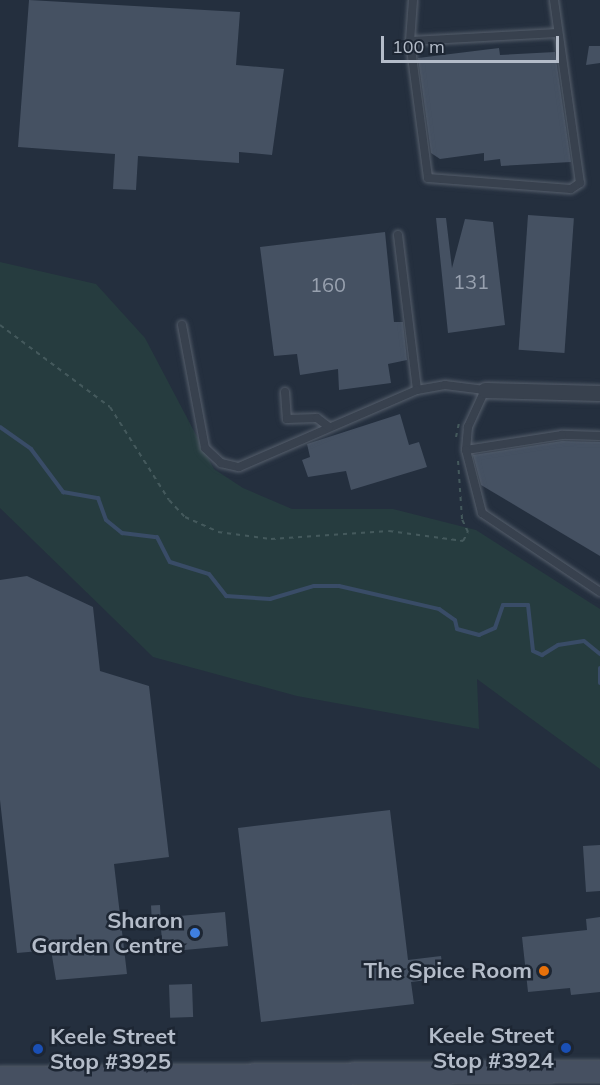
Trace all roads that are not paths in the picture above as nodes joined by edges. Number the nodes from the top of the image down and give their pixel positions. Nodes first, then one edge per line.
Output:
1 (413, 0) edge
2 (554, 0) edge
3 (558, 33) junction
4 (410, 41) junction
5 (398, 235) dead end
6 (182, 325) dead end
7 (417, 390) junction
8 (485, 390) junction
9 (285, 392) dead end
10 (600, 393) edge
11 (329, 427) junction
12 (600, 436) edge
13 (466, 450) junction
14 (600, 592) edge
15 (600, 1071) edge
16 (0, 1077) edge

1 - 4 lane
2 - 3 lane
3 - 4 lane
3 - 4 lane
5 - 7 lane
6 - 11 lane
7 - 8 lane
7 - 11 lane
8 - 10 street
8 - 13 lane
9 - 11 lane
12 - 13 lane
13 - 14 lane
15 - 16 main road

